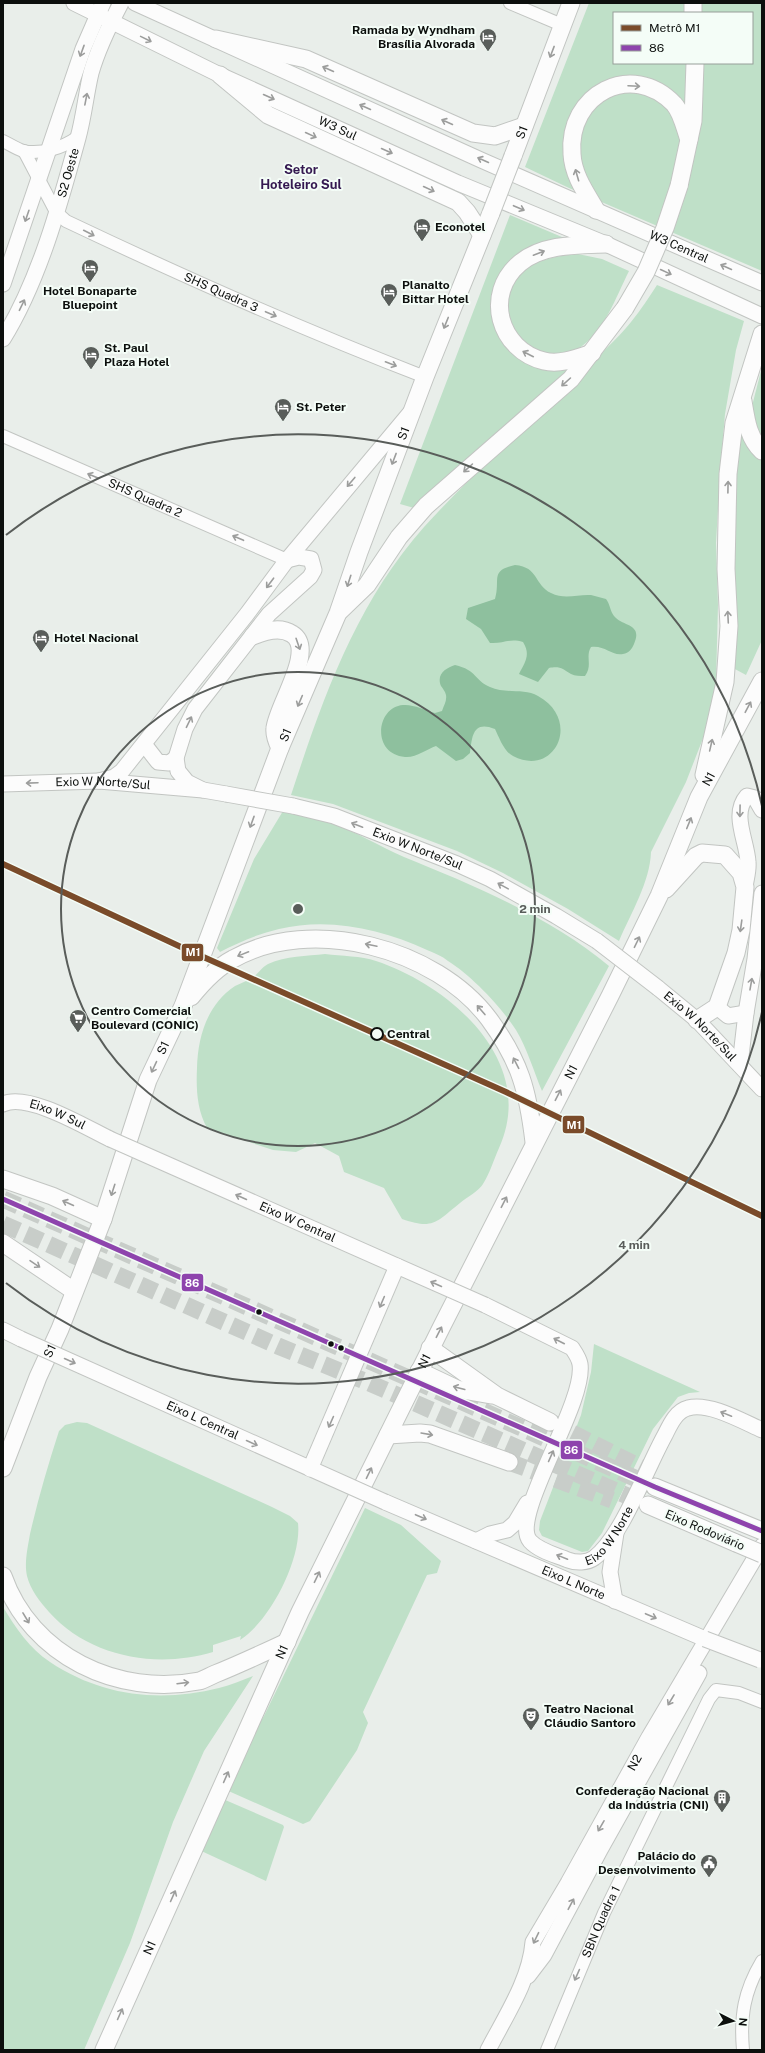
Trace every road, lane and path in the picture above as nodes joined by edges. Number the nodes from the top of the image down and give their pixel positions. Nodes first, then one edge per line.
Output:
1 (74, 3) edge
2 (121, 3) edge
3 (135, 3) edge
4 (510, 3) edge
5 (571, 3) edge
6 (100, 9) edge
7 (111, 22) junction
8 (562, 26) junction
9 (216, 39) junction
10 (695, 64) edge
11 (220, 75) junction
12 (524, 126) junction
13 (78, 137) junction
14 (689, 140) junction
15 (3, 141) edge
16 (49, 150) junction
17 (24, 151) junction
18 (40, 179) junction
19 (596, 210) junction
20 (56, 212) junction
21 (482, 235) junction
22 (606, 244) junction
23 (762, 283) edge
24 (3, 284) edge
25 (762, 316) edge
26 (762, 334) edge
27 (3, 339) edge
28 (592, 353) junction
29 (425, 377) junction
30 (742, 398) junction
31 (413, 410) junction
32 (3, 436) edge
33 (762, 451) edge
34 (287, 560) junction
35 (338, 613) junction
36 (253, 636) junction
37 (762, 681) edge
38 (144, 744) junction
39 (280, 748) junction
40 (176, 758) junction
41 (99, 781) junction
42 (3, 784) edge
43 (203, 790) junction
44 (699, 797) junction
45 (762, 810) edge
46 (746, 887) junction
47 (762, 893) edge
48 (659, 896) junction
49 (183, 1006) junction
50 (717, 1007) junction
51 (746, 1013) junction
52 (697, 1020) junction
53 (740, 1064) junction
54 (762, 1089) edge
55 (3, 1104) edge
56 (110, 1139) joint
57 (534, 1142) junction
58 (3, 1179) edge
59 (103, 1219) junction
60 (3, 1242) edge
61 (397, 1266) junction
62 (74, 1291) junction
63 (485, 1305) joint
64 (3, 1330) edge
65 (430, 1348) junction
66 (419, 1371) junction
67 (497, 1396) junction
68 (550, 1422) tunnel mouth
69 (762, 1430) edge
70 (388, 1435) junction
71 (509, 1462) tunnel mouth
72 (3, 1468) edge
73 (310, 1469) junction
74 (656, 1481) tunnel mouth
75 (536, 1492) junction
76 (385, 1502) joint
77 (646, 1509) tunnel mouth
78 (762, 1531) edge
79 (616, 1533) junction
80 (476, 1541) junction
81 (762, 1546) edge
82 (762, 1554) edge
83 (762, 1563) edge
84 (3, 1576) edge
85 (616, 1601) junction
86 (287, 1642) junction
87 (761, 1661) edge
88 (762, 1702) edge
89 (649, 1738) junction
90 (621, 1811) junction
91 (600, 1850) junction
92 (568, 1883) junction
93 (762, 1961) edge
94 (521, 1984) junction
95 (104, 2050) edge
96 (488, 2050) edge
97 (547, 2050) edge
98 (743, 2050) edge

1 - 6 main road, W3 Sul
2 - 7 main road, S2 Oeste
3 - 9 main road
4 - 8 street
5 - 8 highway, S1
6 - 7 main road, W3 Sul
6 -> 16 main road, S2 Oeste
7 -> 11 main road, W3 Sul
13 -> 7 main road, S2 Oeste
8 -> 12 highway, S1
12 -> 9 highway
19 -> 9 main road
10 - 14 highway
11 -> 21 highway
11 -> 22 main road, W3 Sul
12 - 21 highway, S1, bridge
13 - 16 street
13 - 20 main road, S2 Oeste
19 -> 14 highway
14 - 28 highway, bridge
15 - 17 street
16 - 17 street
16 - 18 main road, S2 Oeste
17 - 18 street, SHS Quadra 3
18 - 20 street, SHS Quadra 3
18 -> 24 main road, S2 Oeste
23 -> 19 main road, W3 Central
27 -> 20 main road, S2 Oeste
20 -> 29 street, SHS Quadra 3
21 -> 29 highway, S1
22 -> 25 main road
28 -> 22 highway
26 - 30 highway
28 -> 35 highway
29 - 31 highway, S1
30 - 33 highway
44 -> 30 highway
31 -> 34 main road
31 -> 35 highway, S1
34 -> 32 street, SHS Quadra 2
34 - 36 main road
34 -> 38 main road
35 -> 39 highway, S1
36 -> 39 highway
40 -> 36 main road
44 -> 37 highway, N1
38 - 40 main road
38 - 41 main road
39 -> 49 highway, S1
40 - 43 main road
41 -> 42 main road, Exio W Norte/Sul
41 - 43 main road, Exio W Norte/Sul
52 -> 43 main road, Exio W Norte/Sul, bridge
48 -> 44 highway, N1
45 -> 46 main road
46 - 48 highway
46 -> 50 highway
51 -> 47 main road
57 -> 48 highway, N1
57 -> 49 highway
49 -> 59 highway, S1
50 - 51 main road
50 - 52 highway
51 - 53 main road
52 - 53 main road, Exio W Norte/Sul
53 - 54 main road, Exio W Norte/Sul
55 - 56 main road, Eixo W Sul
61 -> 56 main road, Eixo W Central, bridge
65 -> 57 highway, N1
59 -> 58 highway
59 - 62 highway, S1
60 -> 62 highway
63 -> 61 main road, Eixo W Central, bridge
61 -> 73 main road, bridge
62 - 72 highway, S1
75 -> 63 main road, Eixo W Norte
64 -> 73 main road, Eixo L Central, bridge
65 - 66 highway, N1
65 - 67 highway
67 -> 66 highway
66 - 70 highway, N1
67 - 68 highway
69 -> 79 main road, Eixo W Norte
70 -> 71 highway
86 -> 70 highway, N1
73 - 76 main road, Eixo L Central, bridge
74 - 78 highway, Eixo Rodoviário
79 -> 75 main road, Eixo W Norte
75 - 80 main road
76 -> 80 main road, Eixo L Norte
77 - 82 highway, Eixo Rodoviário, bridge
79 - 85 main road
80 - 85 main road, Eixo L Norte
81 -> 89 main road, N2
83 - 90 main road, N2
84 -> 86 highway
85 -> 87 main road, Eixo L Norte, bridge
95 -> 86 highway, N1
88 -> 97 street, SBN Quadra 1
89 - 90 main road
89 -> 92 main road, N2
90 - 91 main road, N2
91 - 92 main road
94 -> 91 main road, N2
92 -> 94 main road, N2
93 - 98 street
94 - 96 main road, N2

